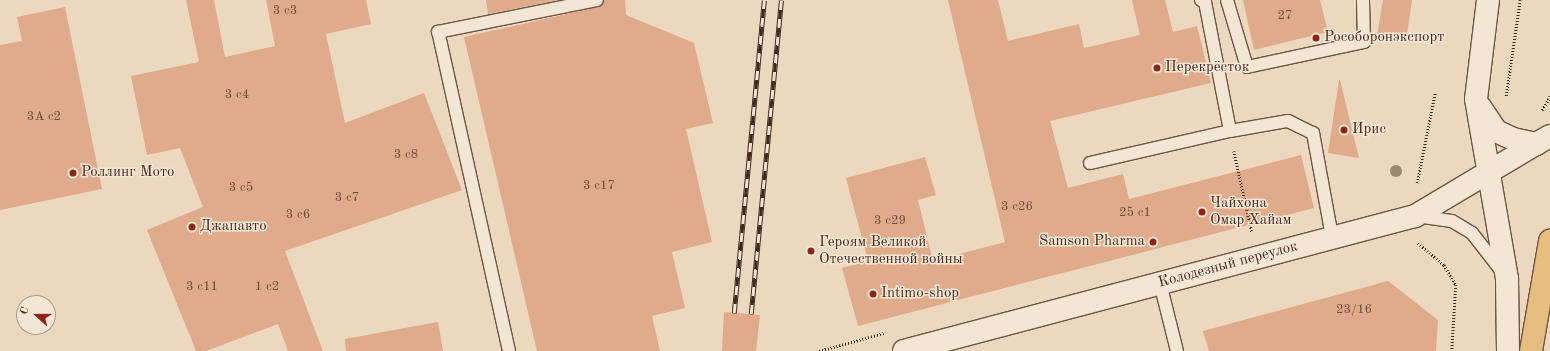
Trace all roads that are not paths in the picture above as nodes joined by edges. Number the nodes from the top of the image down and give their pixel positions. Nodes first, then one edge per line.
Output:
1 (597, 0) edge
2 (1201, 0) edge
3 (1227, 0) edge
4 (1363, 0) edge
5 (1488, 0) edge
6 (1476, 99) junction
7 (1230, 131) junction
8 (1543, 140) edge
9 (1090, 163) dead end
10 (1488, 173) junction
11 (1415, 216) junction
12 (1332, 237) junction
13 (1550, 241) edge
14 (1507, 280) junction
15 (1160, 283) junction
16 (509, 351) edge
17 (904, 351) edge
18 (1177, 351) edge
19 (1508, 351) edge
20 (1531, 351) edge

1 - 16 lane
2 - 7 lane
3 - 4 lane
5 - 6 street
6 - 8 street
6 - 10 street
7 - 9 lane
7 - 12 lane
8 - 10 street, Колодезный переулок
10 - 11 street, Колодезный переулок
10 - 14 street
11 - 12 street, Колодезный переулок
11 - 14 lane
12 - 15 street, Колодезный переулок
13 - 20 main road
14 - 19 street
15 - 17 street, Колодезный переулок
15 - 18 lane

